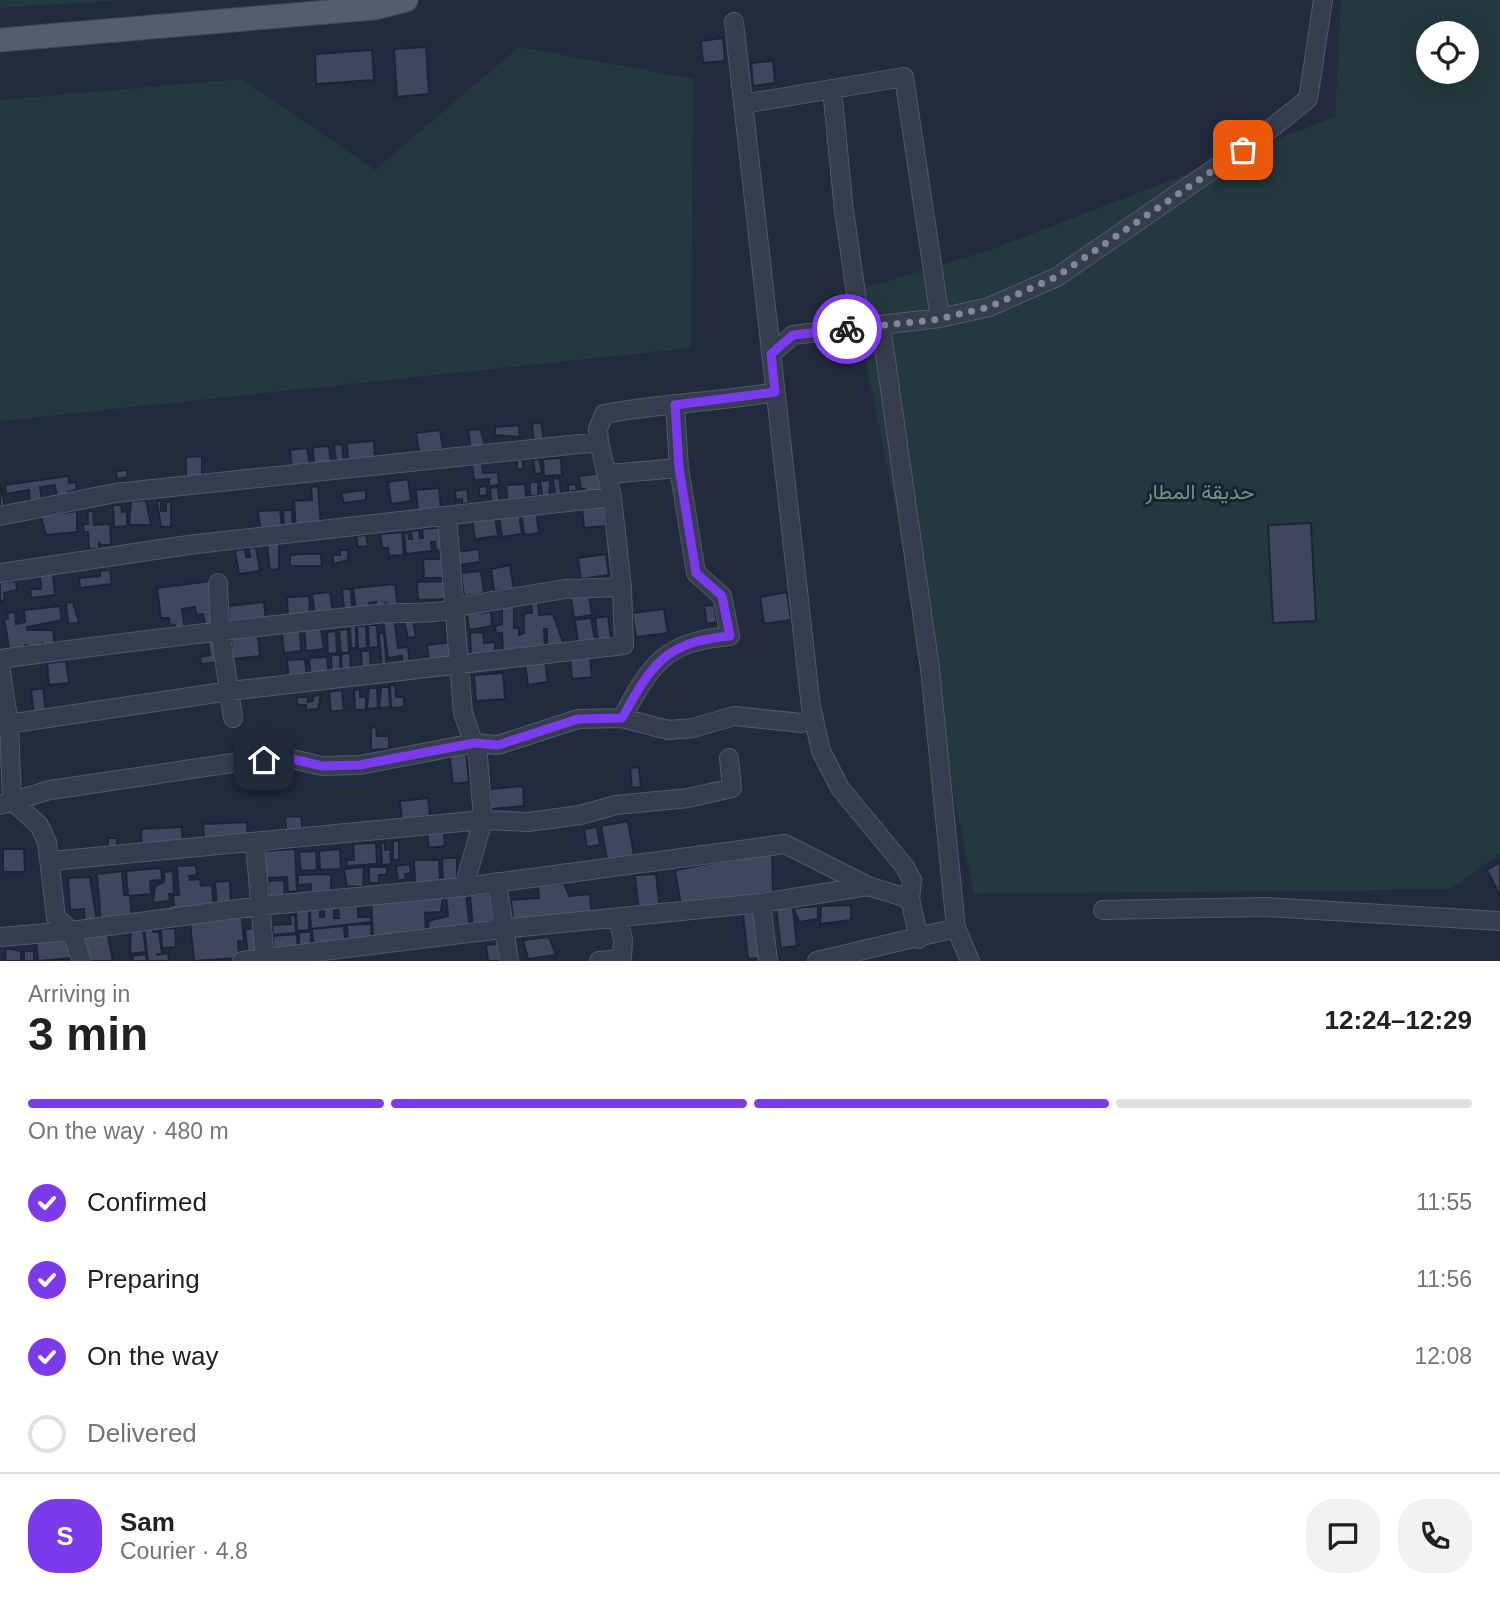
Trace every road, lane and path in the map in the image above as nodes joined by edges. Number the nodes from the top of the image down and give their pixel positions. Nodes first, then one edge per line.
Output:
1 (406, 0) edge
2 (1323, 0) edge
3 (734, 22) dead end
4 (0, 40) edge
5 (832, 89) junction
6 (743, 104) junction
7 (940, 318) junction
8 (881, 326) junction
9 (861, 328) junction
10 (771, 354) junction
11 (775, 392) junction
12 (675, 405) junction
13 (599, 442) junction
14 (679, 468) junction
15 (608, 474) junction
16 (612, 498) junction
17 (0, 516) edge
18 (447, 517) junction
19 (0, 573) edge
20 (218, 583) dead end
21 (622, 587) junction
22 (456, 607) junction
23 (220, 630) junction
24 (0, 659) edge
25 (0, 665) edge
26 (460, 665) junction
27 (230, 691) junction
28 (233, 718) dead end
29 (622, 718) junction
30 (814, 718) junction
31 (4, 725) edge
32 (474, 743) junction
33 (498, 745) junction
34 (729, 758) dead end
35 (480, 778) junction
36 (6, 803) edge
37 (483, 820) junction
38 (255, 844) junction
39 (51, 861) junction
40 (497, 882) junction
41 (868, 886) junction
42 (464, 887) junction
43 (910, 899) junction
44 (761, 902) junction
45 (260, 905) junction
46 (1103, 910) dead end
47 (618, 919) junction
48 (1500, 921) edge
49 (956, 928) junction
50 (502, 929) junction
51 (71, 931) junction
52 (0, 937) edge
53 (919, 939) junction
54 (265, 959) edge
55 (82, 961) edge
56 (242, 961) edge
57 (509, 961) edge
58 (599, 961) edge
59 (768, 961) edge
60 (817, 961) edge
61 (970, 961) edge

1 - 4 main road
2 - 7 street
3 - 6 street
5 - 6 street
5 - 7 street
5 - 9 street
6 - 10 street
7 - 8 street
8 - 9 street
8 - 49 street
9 - 10 street
10 - 11 street
11 - 12 street
11 - 30 street
12 - 13 street
12 - 14 street
13 - 15 street
13 - 17 street
14 - 15 street
14 - 29 street
15 - 16 street
16 - 18 street
16 - 21 street
18 - 19 street
18 - 22 street
20 - 23 street
21 - 22 street
21 - 26 street
22 - 23 street
22 - 26 street
23 - 24 street
23 - 27 street
25 - 31 street
26 - 27 street
26 - 32 street
27 - 28 street
27 - 31 street
29 - 30 street
29 - 33 street
30 - 43 street
31 - 36 street
32 - 33 street
32 - 35 street
32 - 36 street
33 - 35 street
34 - 37 street
35 - 37 street
36 - 39 street
37 - 38 street
37 - 42 street
38 - 39 street
38 - 45 street
39 - 51 street
40 - 41 street
40 - 42 street
40 - 50 street
41 - 43 street
41 - 44 street
42 - 45 street
43 - 53 street
44 - 47 street
44 - 59 street
45 - 51 street
45 - 54 street
46 - 48 street
47 - 50 street
47 - 58 street
49 - 53 street
49 - 61 street
50 - 54 street
50 - 57 street
51 - 52 street
51 - 55 street
53 - 60 street
54 - 56 street

